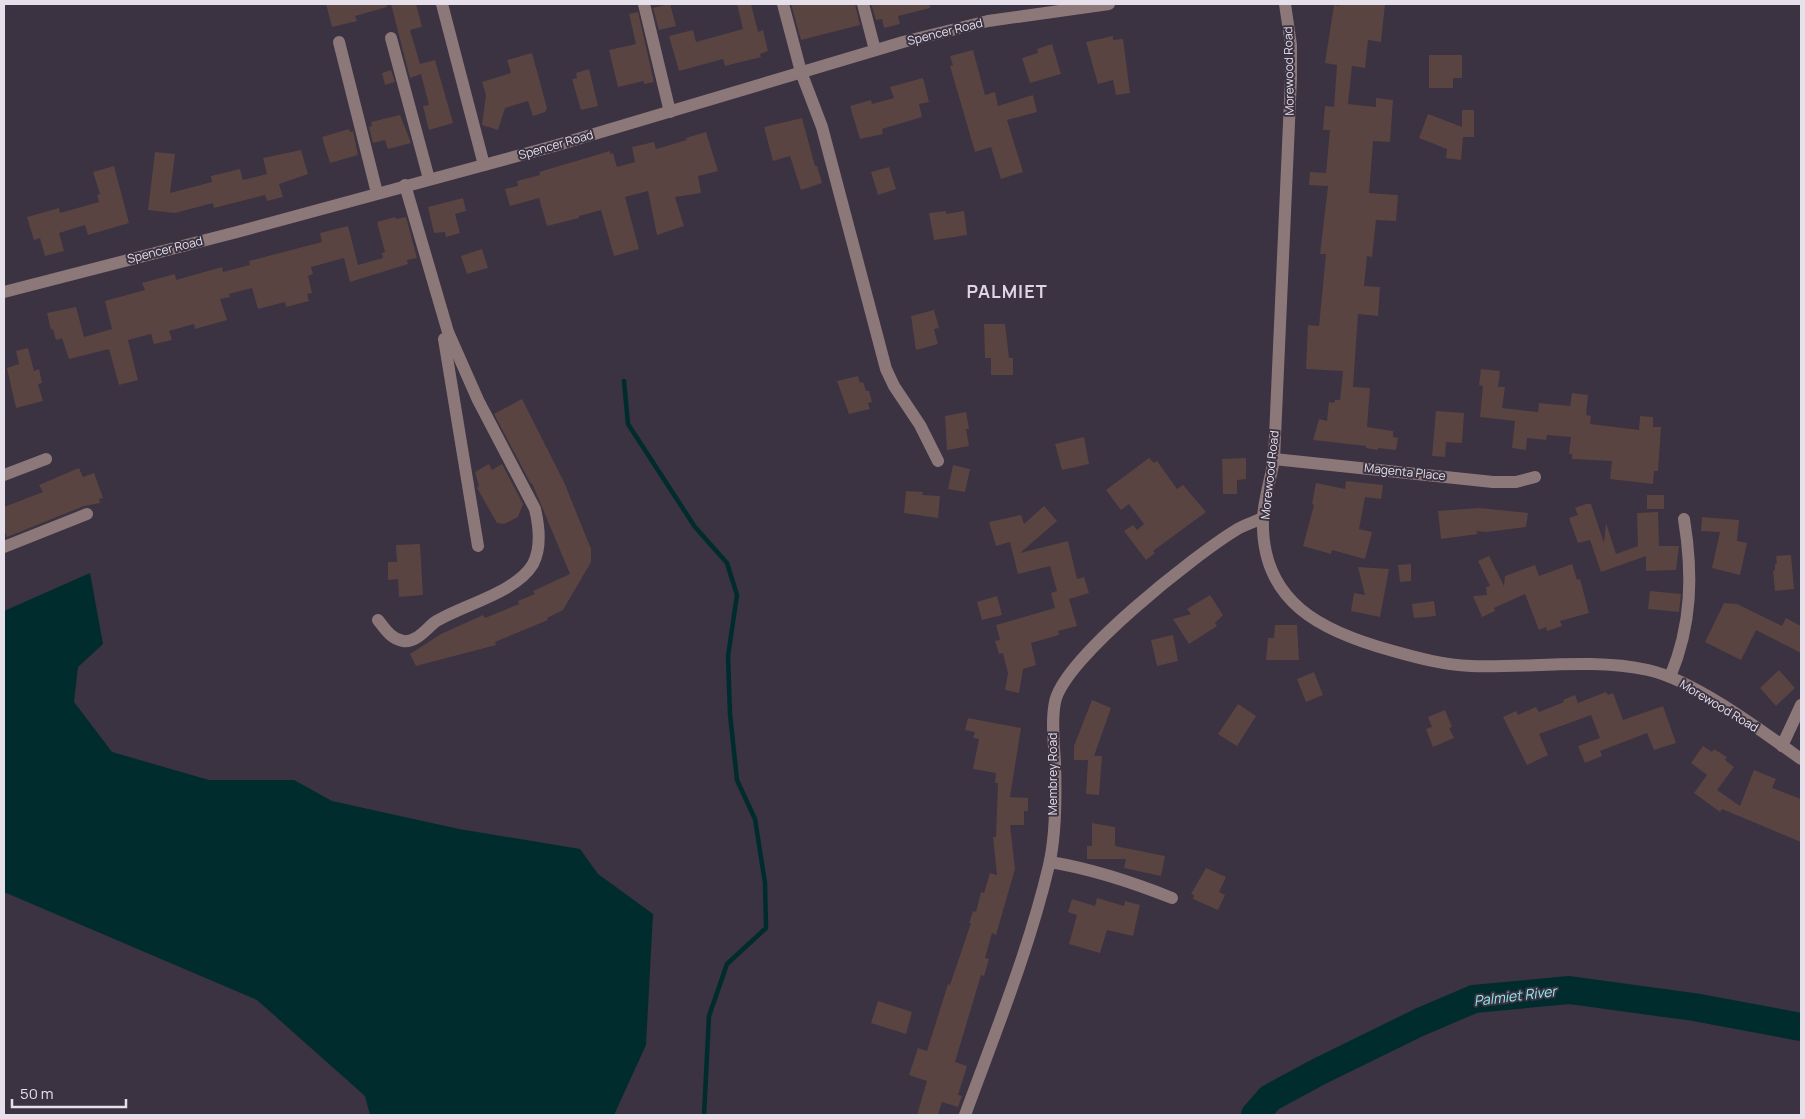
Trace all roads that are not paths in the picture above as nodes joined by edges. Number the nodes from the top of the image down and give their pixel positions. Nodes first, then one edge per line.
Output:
1 (442, 4) edge
2 (644, 4) edge
3 (783, 4) edge
4 (863, 4) edge
5 (1109, 4) edge
6 (1285, 4) edge
7 (1046, 8) edge
8 (391, 38) dead end
9 (339, 42) dead end
10 (876, 50) junction
11 (801, 72) junction
12 (670, 112) junction
13 (484, 165) junction
14 (429, 179) junction
15 (405, 185) junction
16 (377, 193) junction
17 (4, 292) edge
18 (439, 305) junction
19 (46, 459) dead end
20 (1274, 459) junction
21 (938, 461) dead end
22 (4, 475) edge
23 (1535, 478) dead end
24 (87, 514) dead end
25 (1263, 518) junction
26 (1684, 519) dead end
27 (478, 546) dead end
28 (4, 547) edge
29 (378, 620) dead end
30 (1670, 677) junction
31 (1801, 705) edge
32 (1782, 746) junction
33 (1801, 759) edge
34 (1050, 862) junction
35 (1172, 898) dead end
36 (965, 1115) edge

1 - 13 street
2 - 12 street
3 - 11 street
4 - 10 street
5 - 7 street, Spencer Road
6 - 20 street, Morewood Road
7 - 10 street, Spencer Road
8 - 14 street
9 - 16 street
10 - 11 street, Spencer Road
11 - 12 street, Spencer Road
11 - 21 street
12 - 13 street, Spencer Road
13 - 14 street, Spencer Road
14 - 15 street, Spencer Road
15 - 16 street, Spencer Road
15 - 18 street
16 - 17 street, Spencer Road
18 - 27 street
18 - 29 street
19 - 22 street
20 - 23 street, Magenta Place
20 - 25 street, Morewood Road
24 - 28 street
25 - 30 street, Morewood Road
25 - 34 street, Membrey Road
26 - 30 street
30 - 32 street, Morewood Road
31 - 32 street
32 - 33 street, Morewood Road
34 - 35 street
34 - 36 street, Membrey Road

